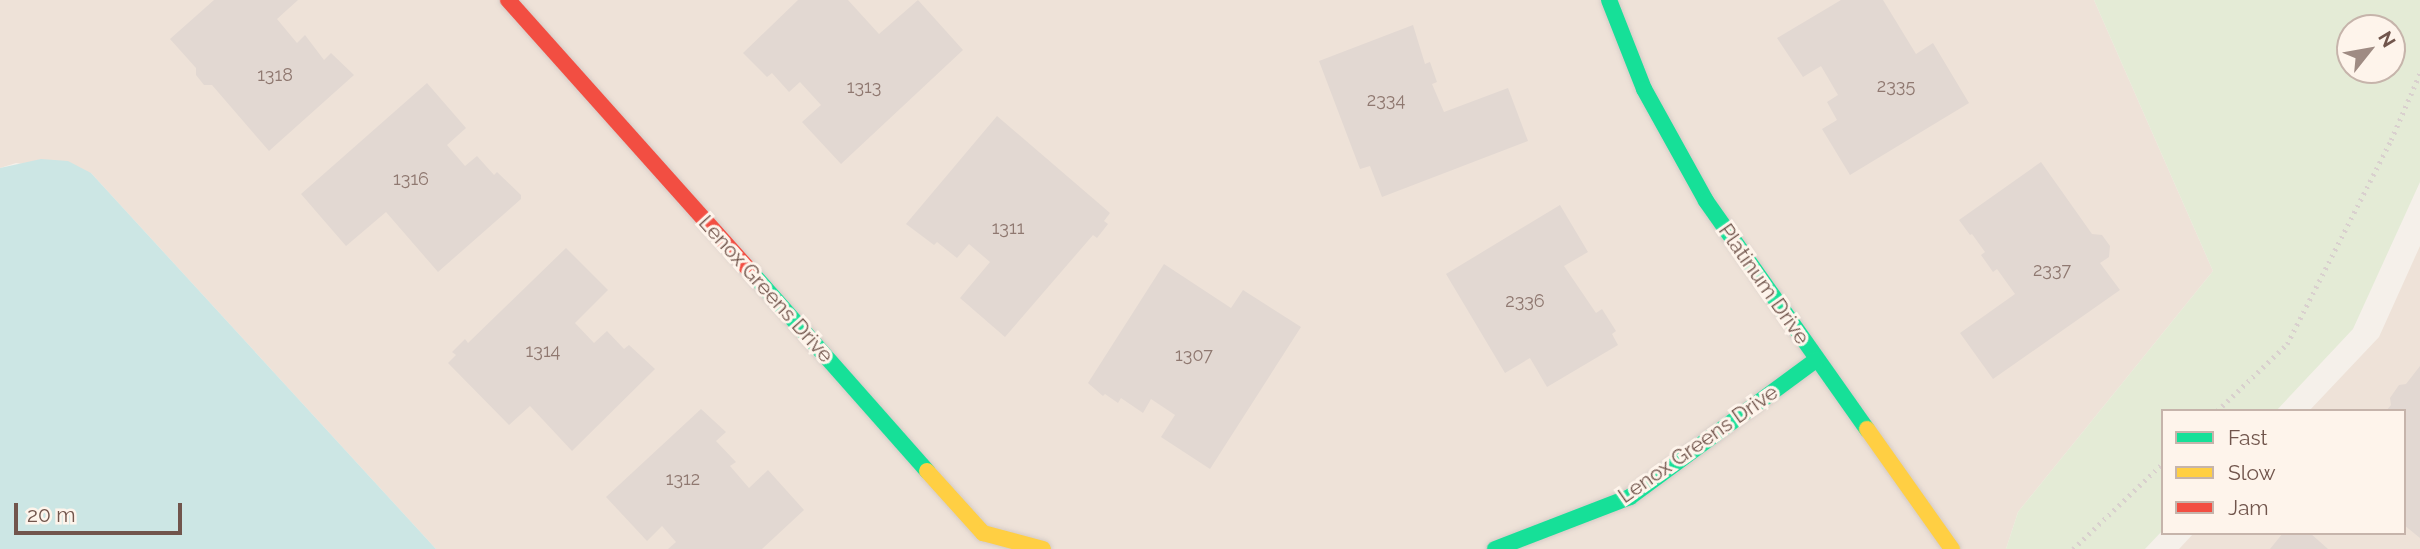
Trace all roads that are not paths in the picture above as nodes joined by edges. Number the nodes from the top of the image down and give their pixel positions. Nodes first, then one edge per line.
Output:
1 (508, 0) edge
2 (1609, 0) edge
3 (1817, 359) junction
4 (1043, 549) edge
5 (1495, 549) edge
6 (1952, 549) edge

1 - 4 street, Lenox Greens Drive
2 - 3 street, Platinum Drive
3 - 5 street, Lenox Greens Drive
3 - 6 street, Platinum Drive

